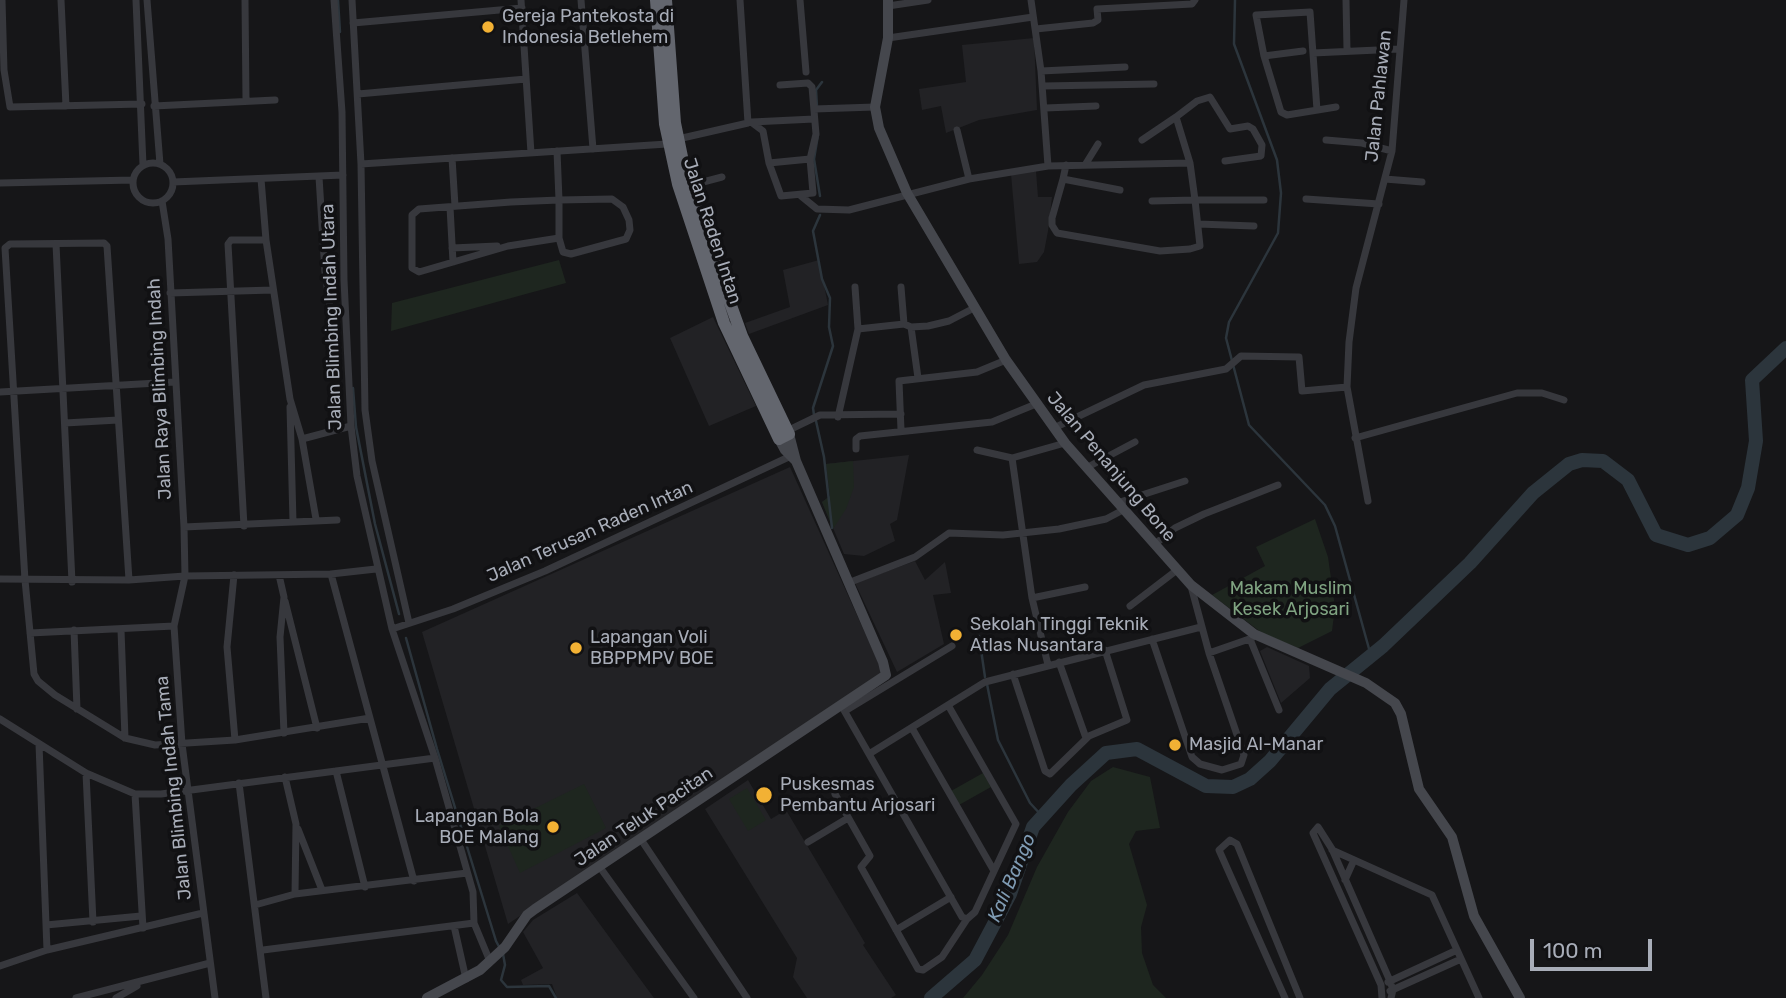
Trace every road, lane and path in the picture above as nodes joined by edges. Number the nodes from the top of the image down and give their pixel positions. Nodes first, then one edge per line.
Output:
1 (2, 0) edge
2 (61, 0) edge
3 (136, 0) edge
4 (147, 0) edge
5 (245, 0) edge
6 (334, 0) edge
7 (352, 0) edge
8 (581, 0) edge
9 (656, 0) edge
10 (666, 0) edge
11 (740, 0) edge
12 (800, 0) edge
13 (928, 0) edge
14 (1031, 0) edge
15 (1195, 0) edge
16 (1346, 0) edge
17 (1404, 0) edge
18 (1162, 2) edge
19 (888, 3) edge
20 (521, 4) edge
21 (1097, 4) edge
22 (1033, 17) junction
23 (353, 23) junction
24 (1036, 29) junction
25 (888, 38) junction
26 (1348, 50) junction
27 (1399, 50) junction
28 (1303, 51) dead end
29 (1313, 53) junction
30 (1264, 56) junction
31 (1125, 67) dead end
32 (1041, 71) junction
33 (806, 72) dead end
34 (526, 79) junction
35 (1154, 84) dead end
36 (780, 85) dead end
37 (1043, 86) junction
38 (358, 94) junction
39 (246, 100) junction
40 (275, 100) dead end
41 (142, 104) junction
42 (66, 106) junction
43 (154, 106) junction
44 (1096, 106) dead end
45 (875, 107) junction
46 (1336, 107) dead end
47 (1045, 108) junction
48 (816, 109) junction
49 (1317, 110) junction
50 (1176, 117) junction
51 (814, 119) junction
52 (750, 122) junction
53 (957, 130) dead end
54 (1142, 140) dead end
55 (1326, 140) dead end
56 (672, 142) junction
57 (1098, 144) dead end
58 (593, 149) junction
59 (557, 151) junction
60 (1392, 151) junction
61 (531, 153) junction
62 (452, 158) junction
63 (810, 159) junction
64 (1225, 161) dead end
65 (769, 163) junction
66 (1190, 163) junction
67 (160, 164) junction
68 (361, 164) junction
69 (143, 165) junction
70 (1066, 165) junction
71 (1085, 165) junction
72 (1048, 166) junction
73 (343, 176) junction
74 (319, 177) junction
75 (722, 177) dead end
76 (969, 178) junction
77 (261, 179) junction
78 (1063, 179) junction
79 (1385, 179) junction
80 (133, 180) junction
81 (173, 182) junction
82 (1422, 182) dead end
83 (0, 183) edge
84 (688, 186) junction
85 (1120, 190) dead end
86 (907, 193) junction
87 (801, 196) junction
88 (1306, 199) dead end
89 (559, 200) junction
90 (1195, 200) junction
91 (1264, 200) dead end
92 (162, 201) junction
93 (1152, 201) dead end
94 (1379, 204) junction
95 (452, 206) junction
96 (1198, 224) junction
97 (1254, 226) dead end
98 (559, 238) junction
99 (266, 240) junction
100 (56, 244) junction
101 (508, 246) junction
102 (452, 248) junction
103 (453, 262) junction
104 (855, 287) dead end
105 (901, 288) dead end
106 (273, 290) junction
107 (230, 291) junction
108 (170, 293) junction
109 (974, 307) junction
110 (729, 321) junction
111 (908, 326) junction
112 (333, 329) dead end
113 (858, 329) junction
114 (1006, 360) junction
115 (918, 378) junction
116 (175, 382) junction
117 (117, 386) junction
118 (1347, 387) junction
119 (16, 390) junction
120 (64, 390) junction
121 (0, 392) edge
122 (290, 399) junction
123 (1564, 400) dead end
124 (1036, 404) junction
125 (901, 414) junction
126 (838, 417) junction
127 (118, 420) junction
128 (65, 423) junction
129 (351, 426) junction
130 (1054, 428) junction
131 (901, 430) junction
132 (785, 435) junction
133 (1355, 438) junction
134 (302, 439) junction
135 (1135, 442) dead end
136 (1065, 443) junction
137 (856, 449) dead end
138 (977, 450) dead end
139 (794, 457) junction
140 (1012, 458) junction
141 (1086, 468) junction
142 (1185, 481) dead end
143 (1278, 485) dead end
144 (1368, 501) dead end
145 (1120, 506) junction
146 (316, 519) junction
147 (337, 520) dead end
148 (293, 522) junction
149 (244, 526) junction
150 (184, 527) junction
151 (1022, 533) junction
152 (1155, 544) junction
153 (376, 569) junction
154 (1177, 570) junction
155 (331, 574) junction
156 (234, 575) junction
157 (279, 575) junction
158 (185, 576) junction
159 (0, 579) edge
160 (25, 580) junction
161 (129, 580) junction
162 (72, 582) junction
163 (848, 583) junction
164 (1191, 585) junction
165 (1084, 587) dead end
166 (284, 597) junction
167 (1032, 598) junction
168 (1130, 606) dead end
169 (409, 623) junction
170 (174, 626) junction
171 (1201, 627) junction
172 (392, 629) junction
173 (74, 630) junction
174 (121, 630) junction
175 (30, 633) junction
176 (1252, 637) junction
177 (1152, 639) junction
178 (952, 646) dead end
179 (1105, 650) junction
180 (1209, 653) junction
181 (1059, 662) junction
182 (1048, 665) junction
183 (886, 670) joint
184 (1013, 674) junction
185 (948, 705) junction
186 (843, 708) junction
187 (77, 709) junction
188 (1279, 710) dead end
189 (370, 718) junction
190 (0, 719) edge
191 (317, 728) junction
192 (912, 728) junction
193 (285, 733) junction
194 (125, 737) junction
195 (1086, 738) junction
196 (235, 740) junction
197 (39, 744) junction
198 (182, 744) junction
199 (869, 754) junction
200 (435, 758) junction
201 (382, 764) junction
202 (336, 771) junction
203 (86, 773) junction
204 (285, 777) junction
205 (239, 783) junction
206 (188, 790) junction
207 (135, 794) junction
208 (835, 794) dead end
209 (848, 818) junction
210 (296, 824) junction
211 (639, 838) junction
212 (808, 842) dead end
213 (1332, 849) junction
214 (1354, 860) junction
215 (599, 866) junction
216 (994, 871) junction
217 (467, 873) junction
218 (1345, 880) junction
219 (414, 881) junction
220 (365, 887) junction
221 (322, 890) junction
222 (295, 894) junction
223 (951, 897) junction
224 (255, 905) junction
225 (203, 914) junction
226 (141, 916) junction
227 (964, 918) junction
228 (1363, 919) junction
229 (93, 922) junction
230 (474, 923) junction
231 (1354, 923) junction
232 (46, 925) junction
233 (454, 926) junction
234 (143, 928) junction
235 (896, 930) junction
236 (47, 950) junction
237 (262, 950) junction
238 (1457, 950) junction
239 (489, 959) junction
240 (1461, 960) junction
241 (210, 962) junction
242 (0, 966) edge
243 (466, 979) junction
244 (1390, 981) junction
245 (144, 982) junction
246 (1381, 985) junction
247 (1392, 994) edge
248 (1382, 996) edge
249 (1298, 997) edge
250 (76, 998) edge
251 (116, 998) edge
252 (215, 998) edge
253 (266, 998) edge
254 (427, 998) edge
255 (694, 998) edge
256 (747, 998) edge
257 (1285, 998) edge
258 (1479, 998) edge
259 (1520, 998) edge

1 - 42 street
2 - 42 street
3 - 41 street
4 - 43 street
5 - 39 street
6 - 73 street, Jalan Blimbing Indah Utara
7 - 23 street, Jalan Blimbing Indah Utara
8 - 58 street
9 - 56 highway, Jalan Raden Intan
10 - 56 highway, Jalan Raden Intan
11 - 52 street
12 - 33 street
13 - 19 street
14 - 22 street
15 - 18 street
16 - 26 street
17 - 27 street, Jalan Pahlawan
18 - 21 street
19 - 25 street
20 - 23 street
20 - 34 street
21 - 24 street
22 - 24 street
22 - 25 street
23 - 38 street, Jalan Blimbing Indah Utara
24 - 32 street
25 - 45 street
26 - 27 street
26 - 29 street
27 - 60 street, Jalan Pahlawan
28 - 30 street
29 - 30 street
29 - 49 street
30 - 49 street
31 - 32 street
32 - 37 street
34 - 38 street
34 - 61 street
35 - 37 street
36 - 48 street
37 - 47 street
38 - 68 street, Jalan Blimbing Indah Utara
39 - 40 street
39 - 43 street
41 - 42 street
41 - 69 street
43 - 67 street
44 - 47 street
45 - 48 street
45 - 86 street, Jalan Penanjung Bone
46 - 49 street
47 - 72 street
48 - 51 street
50 - 54 street
50 - 64 street
50 - 66 street
51 - 52 street
51 - 63 street
52 - 56 street
52 - 65 street
53 - 76 street
55 - 60 street
56 - 58 street
56 - 84 highway, Jalan Raden Intan
56 - 110 highway, Jalan Raden Intan
57 - 71 street
58 - 59 street
59 - 61 street
59 - 89 street
60 - 79 street, Jalan Pahlawan
61 - 62 street
62 - 68 street
62 - 95 street
63 - 65 street
63 - 87 street
65 - 87 street
66 - 71 street
66 - 90 street
67 - 69 street
67 - 81 street
68 - 169 street, Jalan Blimbing Indah Utara
69 - 80 street
70 - 71 street
70 - 72 street
70 - 78 street
72 - 76 street
73 - 74 street
73 - 129 street, Jalan Blimbing Indah Utara
74 - 77 street
74 - 112 street
75 - 84 street
76 - 86 street
77 - 81 street
77 - 99 street
78 - 85 street
78 - 96 street
79 - 82 street
79 - 94 street, Jalan Pahlawan
80 - 83 street
80 - 92 street
81 - 92 street
84 - 110 highway, Jalan Raden Intan
86 - 87 street
86 - 109 street, Jalan Penanjung Bone
88 - 94 street
89 - 95 street
89 - 98 street
89 - 98 street
90 - 91 street
90 - 93 street
90 - 96 street
92 - 108 street, Jalan Raya Blimbing Indah
94 - 118 street, Jalan Pahlawan
95 - 102 street
95 - 103 street
96 - 97 street
98 - 101 street
99 - 106 street
99 - 107 street
100 - 117 street
100 - 119 street
100 - 120 street
101 - 102 street
101 - 103 street
102 - 103 street
104 - 113 street
105 - 111 street
106 - 107 street
106 - 122 street
107 - 108 street
107 - 149 street
108 - 116 street, Jalan Raya Blimbing Indah
109 - 111 street
109 - 114 street, Jalan Penanjung Bone
110 - 132 highway, Jalan Raden Intan
111 - 113 street
111 - 115 street
113 - 126 street
114 - 115 street
114 - 124 street, Jalan Penanjung Bone
115 - 125 street
116 - 117 street
116 - 150 street, Jalan Raya Blimbing Indah
117 - 120 street
117 - 127 street
118 - 130 street
118 - 133 street, Jalan Pahlawan
119 - 120 street
119 - 121 street
119 - 160 street
120 - 128 street
122 - 134 street
122 - 148 street
123 - 133 street
124 - 130 street, Jalan Penanjung Bone
124 - 131 street
125 - 126 street
125 - 131 street
126 - 132 street
127 - 128 street
127 - 161 street
128 - 162 street
129 - 134 street
129 - 153 street, Jalan Blimbing Indah Utara
130 - 136 street, Jalan Penanjung Bone
131 - 137 street
132 - 139 street, Jalan Raden Intan
133 - 144 street, Jalan Pahlawan
134 - 146 street
135 - 141 street
136 - 140 street
136 - 141 street, Jalan Penanjung Bone
138 - 140 street
139 - 163 street, Jalan Raden Intan
139 - 169 street, Jalan Terusan Raden Intan
140 - 151 street
141 - 145 street, Jalan Penanjung Bone
142 - 145 street
143 - 152 street
145 - 151 street
145 - 152 street, Jalan Penanjung Bone
146 - 147 street
146 - 148 street
148 - 149 street
149 - 150 street
150 - 158 street, Jalan Raya Blimbing Indah
151 - 163 street
151 - 167 street
152 - 154 street, Jalan Penanjung Bone
153 - 155 street
153 - 172 street, Jalan Blimbing Indah Utara
154 - 164 street, Jalan Penanjung Bone
154 - 168 street
155 - 157 street
155 - 189 street
156 - 157 street
156 - 158 street
156 - 196 street
157 - 166 street
158 - 161 street
158 - 170 street, Jalan Blimbing Indah Tama
159 - 160 street
160 - 162 street
160 - 175 street
161 - 162 street
163 - 183 street, Jalan Raden Intan
164 - 171 street
164 - 176 street, Jalan Penanjung Bone
165 - 167 street
166 - 191 street
166 - 193 street
167 - 182 street
169 - 172 street, Jalan Terusan Raden Intan
170 - 174 street
170 - 198 street, Jalan Blimbing Indah Tama
171 - 177 street
171 - 180 street
172 - 200 street, Jalan Blimbing Indah Utara
173 - 174 street
173 - 175 street
173 - 187 street
174 - 194 street
175 - 187 street
176 - 180 street
176 - 188 street
176 - 259 street, Jalan Penanjung Bone
177 - 179 street
177 - 180 street
178 - 186 street, Jalan Teluk Pacitan
179 - 181 street
179 - 195 street
181 - 182 street
181 - 195 street
182 - 184 street
183 - 186 street, Jalan Teluk Pacitan
184 - 185 street
184 - 195 street
185 - 192 street
185 - 216 street
186 - 199 street
186 - 211 street, Jalan Teluk Pacitan
187 - 194 street
189 - 191 street
189 - 201 street
190 - 197 street
191 - 193 street
192 - 199 street
192 - 216 street
193 - 196 street
194 - 198 street
196 - 198 street
197 - 203 street
197 - 232 street
198 - 206 street, Jalan Blimbing Indah Tama
199 - 223 street
200 - 201 street
200 - 217 street, Jalan Blimbing Indah Utara
201 - 202 street
201 - 219 street
202 - 204 street
202 - 220 street
203 - 207 street
203 - 229 street
204 - 205 street
204 - 210 street
205 - 206 street
205 - 224 street
206 - 207 street
206 - 225 street, Jalan Blimbing Indah Tama
207 - 226 street
208 - 209 street
209 - 212 street
209 - 235 street
210 - 221 street
210 - 222 street
211 - 215 street, Jalan Teluk Pacitan
211 - 256 street
213 - 214 street
213 - 218 street
213 - 231 street
214 - 218 street
214 - 238 street
215 - 239 street, Jalan Teluk Pacitan
215 - 255 street
216 - 227 street
217 - 219 street
217 - 230 street, Jalan Blimbing Indah Utara
218 - 228 street
219 - 220 street
220 - 221 street
221 - 222 street
222 - 224 street
223 - 227 street
223 - 235 street
224 - 237 street
225 - 234 street
225 - 241 street, Jalan Blimbing Indah Tama
226 - 229 street
226 - 234 street
227 - 235 street
228 - 231 street
228 - 244 street
229 - 232 street
230 - 233 street
230 - 239 street, Jalan Blimbing Indah Utara
231 - 246 street
232 - 236 street
233 - 237 street
233 - 243 street
234 - 236 street
236 - 242 street
237 - 253 street
238 - 240 street
238 - 244 street
239 - 243 street, Jalan Teluk Pacitan
240 - 247 street
240 - 258 street
241 - 245 street
241 - 252 street, Jalan Blimbing Indah Tama
243 - 254 street, Jalan Teluk Pacitan
244 - 246 street
244 - 247 street
245 - 250 street
245 - 251 street
246 - 248 street
247 - 248 street
249 - 257 street

